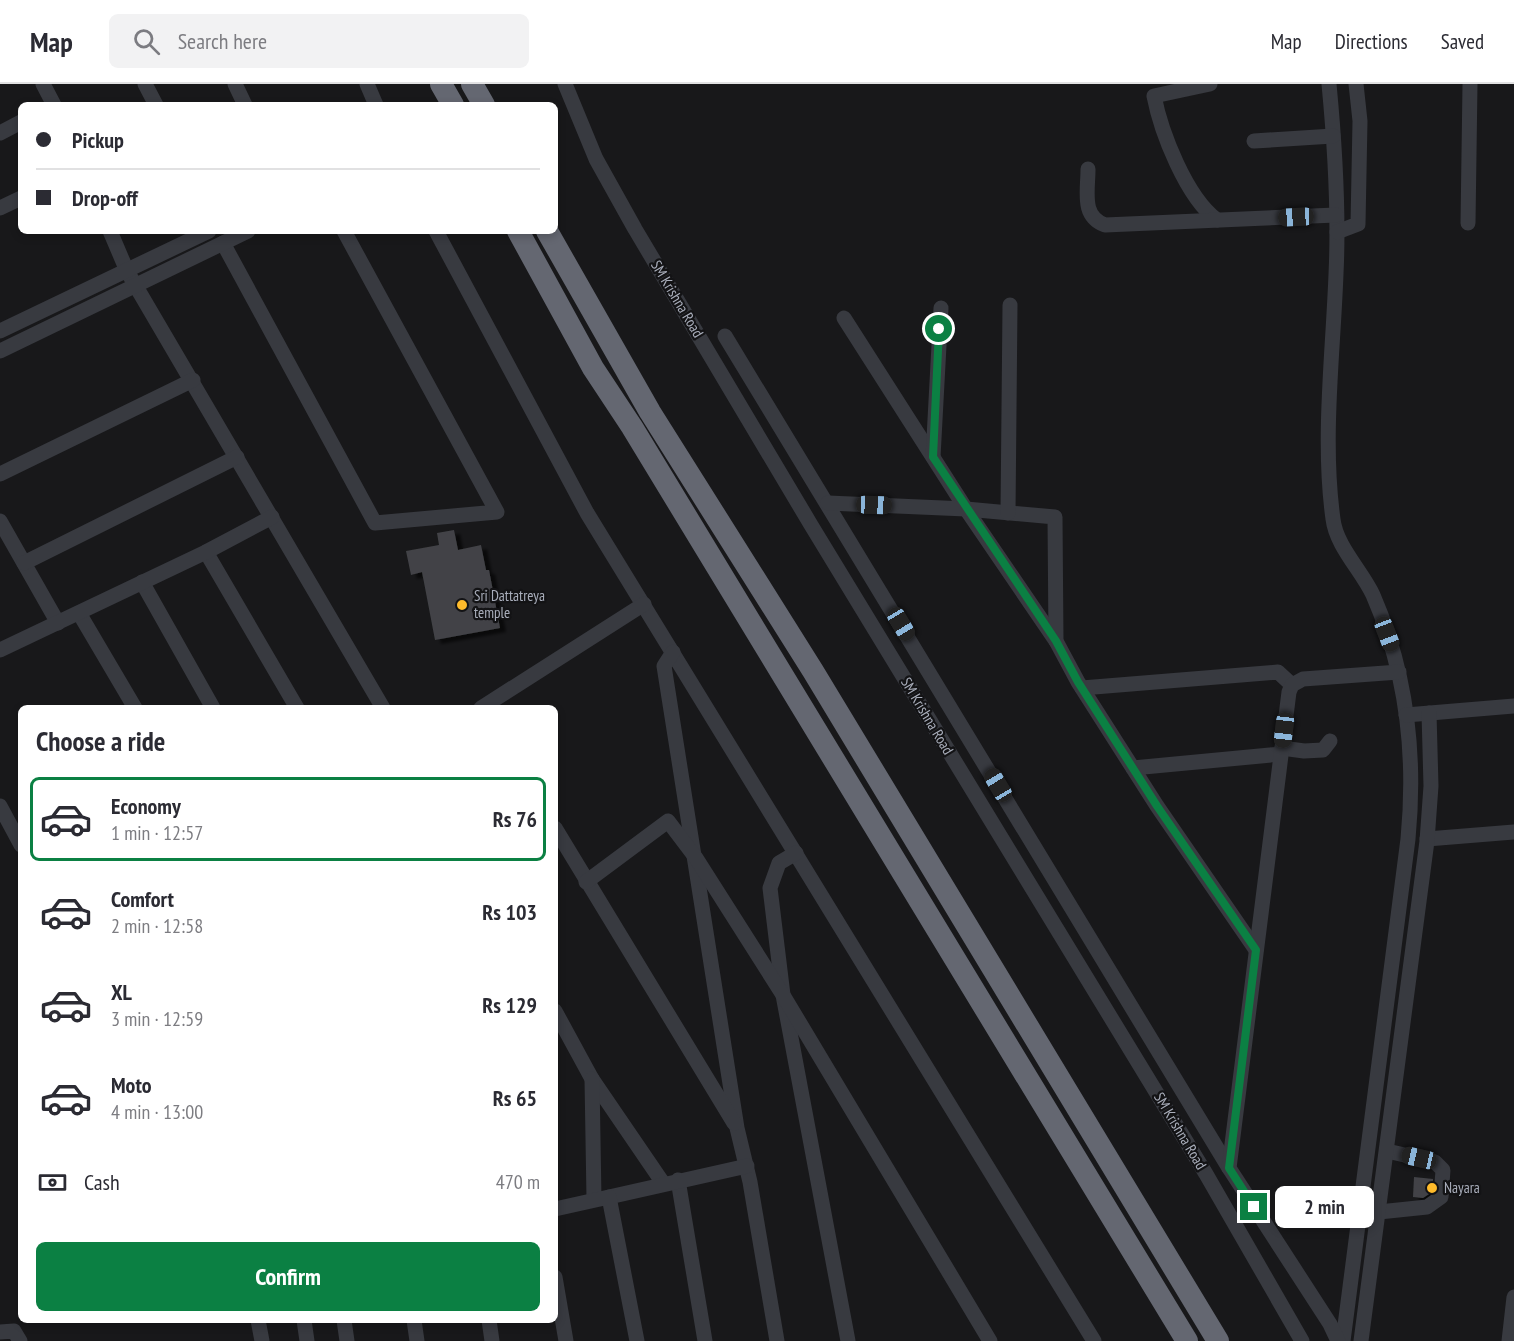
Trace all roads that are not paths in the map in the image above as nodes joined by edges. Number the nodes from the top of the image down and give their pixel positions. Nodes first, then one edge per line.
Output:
1 (43, 84) edge
2 (146, 84) edge
3 (235, 84) edge
4 (367, 84) edge
5 (441, 84) edge
6 (472, 84) edge
7 (565, 84) edge
8 (1210, 84) edge
9 (1329, 84) edge
10 (1356, 84) edge
11 (1470, 84) edge
12 (52, 102) edge
13 (155, 102) edge
14 (244, 102) edge
15 (374, 102) edge
16 (451, 102) edge
17 (482, 102) edge
18 (18, 124) edge
19 (0, 133) edge
20 (1333, 136) junction
21 (1254, 141) dead end
22 (1088, 169) dead end
23 (18, 199) edge
24 (0, 208) edge
25 (1336, 214) junction
26 (1217, 220) junction
27 (1468, 223) dead end
28 (1336, 232) junction
29 (111, 234) edge
30 (203, 234) edge
31 (242, 234) edge
32 (346, 234) edge
33 (438, 234) edge
34 (520, 234) edge
35 (549, 234) edge
36 (223, 243) junction
37 (127, 271) junction
38 (136, 286) junction
39 (1010, 305) dead end
40 (940, 308) dead end
41 (844, 318) dead end
42 (0, 331) edge
43 (725, 336) dead end
44 (0, 351) edge
45 (192, 380) junction
46 (237, 457) junction
47 (933, 457) junction
48 (0, 474) edge
49 (828, 503) junction
50 (966, 509) junction
51 (1008, 513) junction
52 (272, 517) junction
53 (0, 521) edge
54 (206, 552) junction
55 (24, 563) junction
56 (142, 582) junction
57 (644, 604) junction
58 (80, 613) junction
59 (58, 623) junction
60 (1056, 641) junction
61 (0, 650) edge
62 (673, 652) junction
63 (1399, 672) junction
64 (1292, 685) junction
65 (1082, 688) junction
66 (133, 705) edge
67 (211, 705) edge
68 (295, 705) edge
69 (381, 705) edge
70 (488, 705) edge
71 (1514, 706) edge
72 (1429, 713) junction
73 (1406, 715) junction
74 (1330, 741) dead end
75 (1282, 751) junction
76 (1133, 768) junction
77 (0, 806) edge
78 (1514, 832) edge
79 (558, 833) edge
80 (1427, 839) junction
81 (18, 840) edge
82 (796, 853) junction
83 (696, 858) junction
84 (586, 882) junction
85 (1256, 950) junction
86 (783, 995) junction
87 (558, 1017) edge
88 (592, 1079) junction
89 (737, 1128) junction
90 (1387, 1151) junction
91 (747, 1166) junction
92 (1229, 1168) junction
93 (678, 1180) junction
94 (663, 1183) junction
95 (602, 1198) junction
96 (558, 1208) edge
97 (1379, 1212) junction
98 (558, 1294) edge
99 (1514, 1297) edge
100 (259, 1323) edge
101 (304, 1323) edge
102 (344, 1323) edge
103 (414, 1323) edge
104 (489, 1323) edge
105 (845, 1323) junction
106 (0, 1332) edge
107 (20, 1341) edge
108 (262, 1341) edge
109 (307, 1341) edge
110 (347, 1341) edge
111 (417, 1341) edge
112 (492, 1341) edge
113 (566, 1341) edge
114 (637, 1341) edge
115 (705, 1341) edge
116 (777, 1341) edge
117 (848, 1341) edge
118 (856, 1341) edge
119 (990, 1341) edge
120 (1094, 1341) edge
121 (1187, 1341) edge
122 (1218, 1341) edge
123 (1302, 1341) edge
124 (1338, 1341) edge
125 (1344, 1341) edge
126 (1361, 1341) edge
127 (1509, 1341) edge

1 - 12 street
2 - 13 street
3 - 14 street
4 - 15 street
5 - 16 highway
6 - 17 highway
7 - 123 street, SM Krishna Road
8 - 26 street
9 - 20 street
10 - 28 street
11 - 27 street
18 - 19 street
20 - 21 street
20 - 25 street
22 - 26 street
23 - 24 street
25 - 26 street
25 - 28 street
28 - 63 street
29 - 37 street
30 - 37 street
31 - 36 street
32 - 36 street
33 - 57 street
34 - 121 highway
35 - 122 highway
36 - 38 street
37 - 38 street
37 - 42 street
38 - 44 street
38 - 45 street
39 - 51 street
40 - 47 street
41 - 47 street
43 - 49 street
45 - 46 street
45 - 48 street
46 - 52 street
46 - 55 street
47 - 50 street
49 - 50 street
49 - 92 street
50 - 51 street
50 - 60 street
51 - 60 street
52 - 54 street
52 - 69 street
53 - 55 street
54 - 56 street
54 - 68 street
55 - 59 street
56 - 58 street
56 - 67 street
57 - 62 street
57 - 70 street
58 - 59 street
58 - 66 street
59 - 61 street
60 - 65 street
62 - 82 street
62 - 83 street
63 - 64 street
63 - 73 street
64 - 65 street
64 - 75 street
65 - 76 street
71 - 72 street
72 - 73 street
72 - 80 street
73 - 125 street
74 - 75 street
75 - 76 street
75 - 85 street
76 - 85 street
77 - 81 street
78 - 80 street
79 - 84 street
80 - 90 street
82 - 86 street
82 - 120 street
83 - 84 street
83 - 86 street
83 - 89 street
84 - 89 street
85 - 92 street
86 - 105 street
86 - 119 street
87 - 88 street
88 - 94 street
88 - 95 street
89 - 91 street
90 - 97 street
90 - 97 street
91 - 93 street
91 - 116 street
92 - 124 street
93 - 94 street
93 - 115 street
94 - 95 street
95 - 96 street
95 - 114 street
97 - 126 street
98 - 113 street
99 - 127 street
100 - 108 street
101 - 109 street
102 - 110 street
103 - 111 street
104 - 112 street
105 - 117 street
105 - 118 street
106 - 107 street

